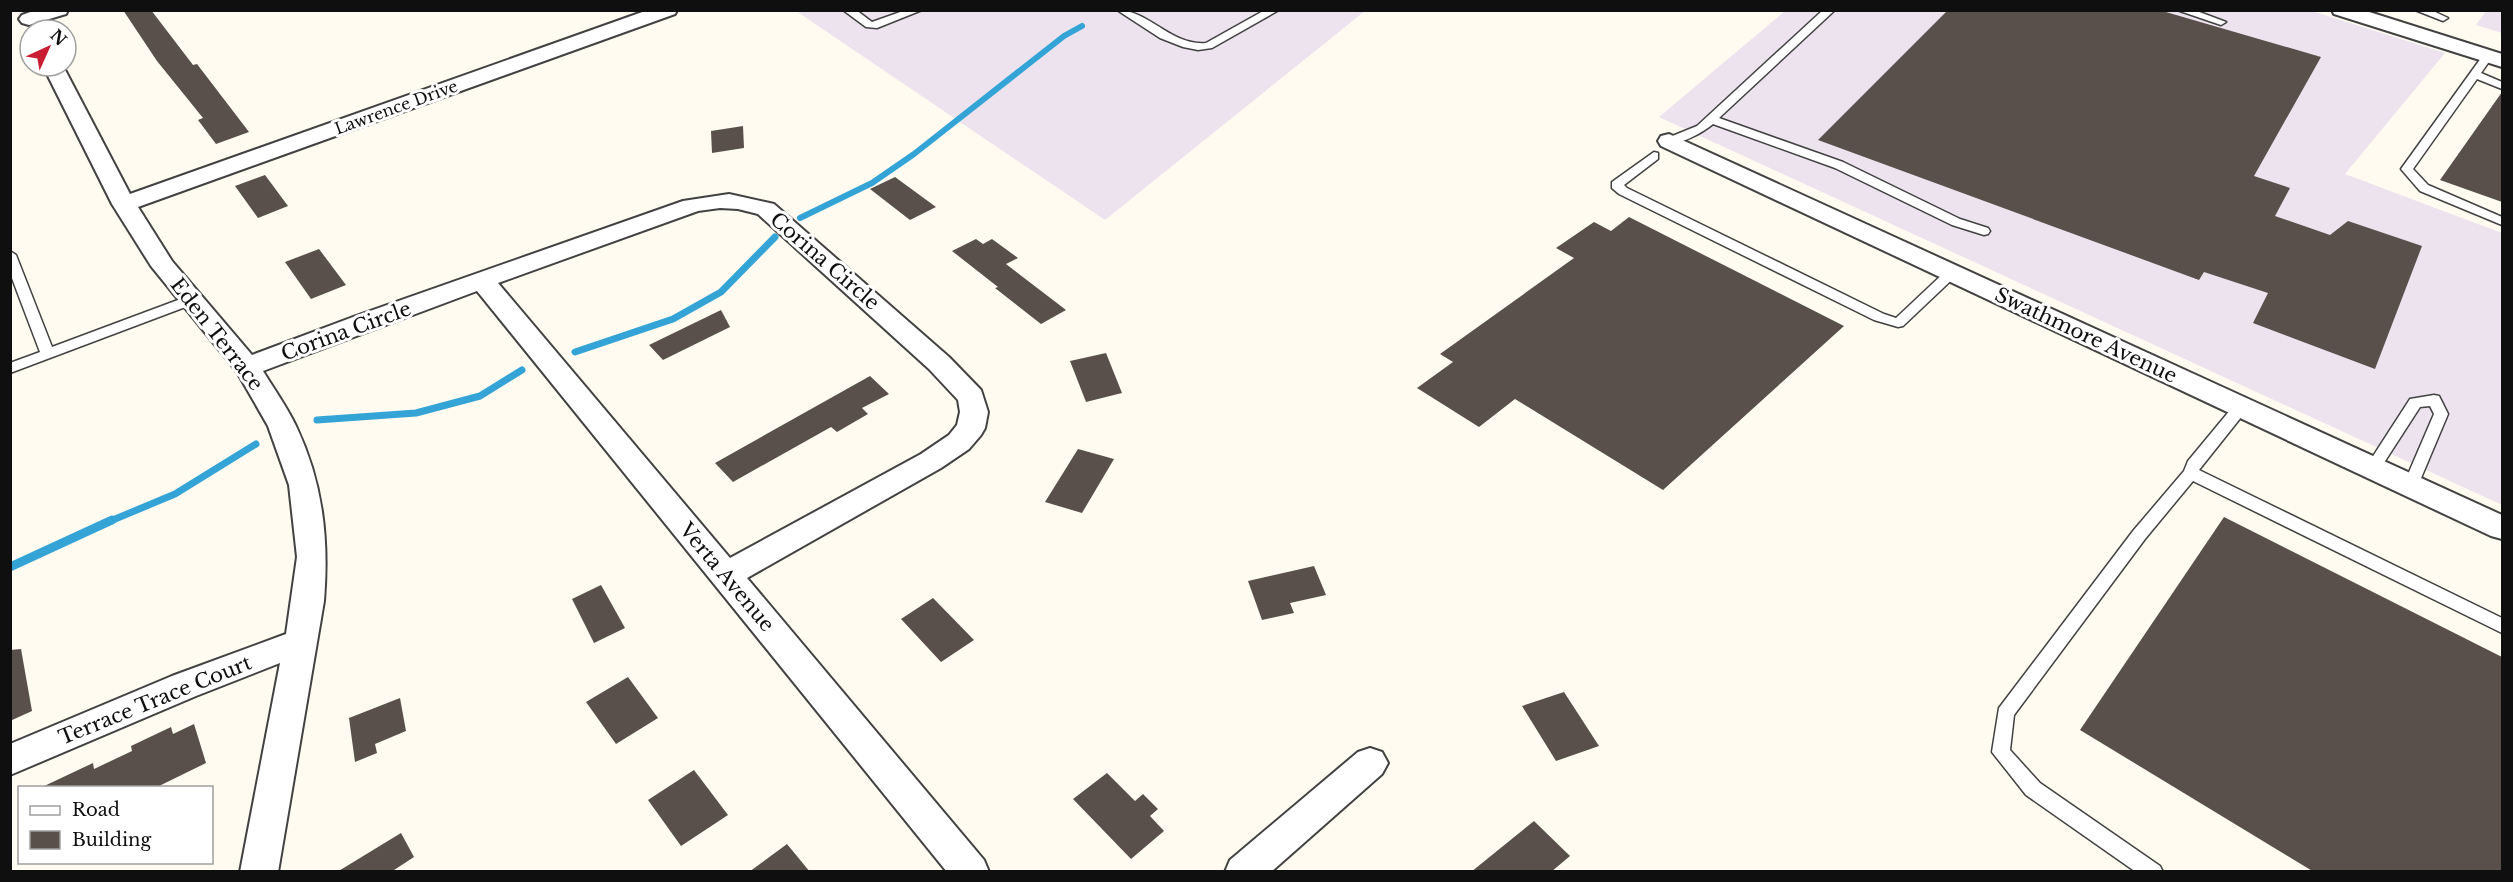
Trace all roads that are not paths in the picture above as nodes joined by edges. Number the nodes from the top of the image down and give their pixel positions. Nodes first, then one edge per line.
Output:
1 (59, 10) edge
2 (668, 10) edge
3 (848, 10) edge
4 (917, 10) edge
5 (1122, 10) edge
6 (1274, 10) edge
7 (1830, 10) edge
8 (2182, 10) edge
9 (2341, 10) edge
10 (2420, 10) edge
11 (35, 18) edge
12 (2443, 18) dead end
13 (2221, 22) dead end
14 (2495, 58) edge
15 (2475, 74) junction
16 (59, 78) edge
17 (2502, 86) edge
18 (1711, 119) junction
19 (1662, 149) junction
20 (124, 204) junction
21 (2502, 221) edge
22 (1984, 231) dead end
23 (10, 255) edge
24 (1952, 273) junction
25 (483, 282) junction
26 (191, 300) junction
27 (48, 354) junction
28 (247, 367) junction
29 (10, 368) edge
30 (2241, 407) junction
31 (2373, 468) junction
32 (2191, 473) junction
33 (2411, 486) junction
34 (2502, 528) edge
35 (726, 575) junction
36 (2502, 626) edge
37 (300, 642) junction
38 (10, 760) edge
39 (1370, 763) dead end
40 (259, 872) edge
41 (971, 872) edge
42 (1243, 872) edge
43 (2153, 872) edge

1 - 11 street
2 - 20 street, Lawrence Drive
3 - 4 lane
5 - 6 lane
7 - 18 lane
8 - 13 lane
9 - 14 street
10 - 12 lane
14 - 15 lane
15 - 17 lane
15 - 21 lane
16 - 20 street, Eden Terrace
18 - 19 lane
18 - 22 lane
19 - 24 street, Swathmore Avenue
19 - 24 lane
20 - 26 street, Eden Terrace
23 - 27 lane
24 - 30 street, Swathmore Avenue
25 - 28 street, Corina Circle
25 - 35 street, Verta Avenue
25 - 35 street, Corina Circle
26 - 27 lane
26 - 28 street, Eden Terrace
27 - 29 lane
28 - 37 street, Eden Terrace
30 - 31 street, Swathmore Avenue
30 - 32 lane
31 - 33 street, Swathmore Avenue
31 - 33 lane
32 - 36 lane
32 - 43 lane
33 - 34 street, Swathmore Avenue
35 - 41 street, Verta Avenue
37 - 38 street, Terrace Trace Court
37 - 40 street, Eden Terrace
39 - 42 street

